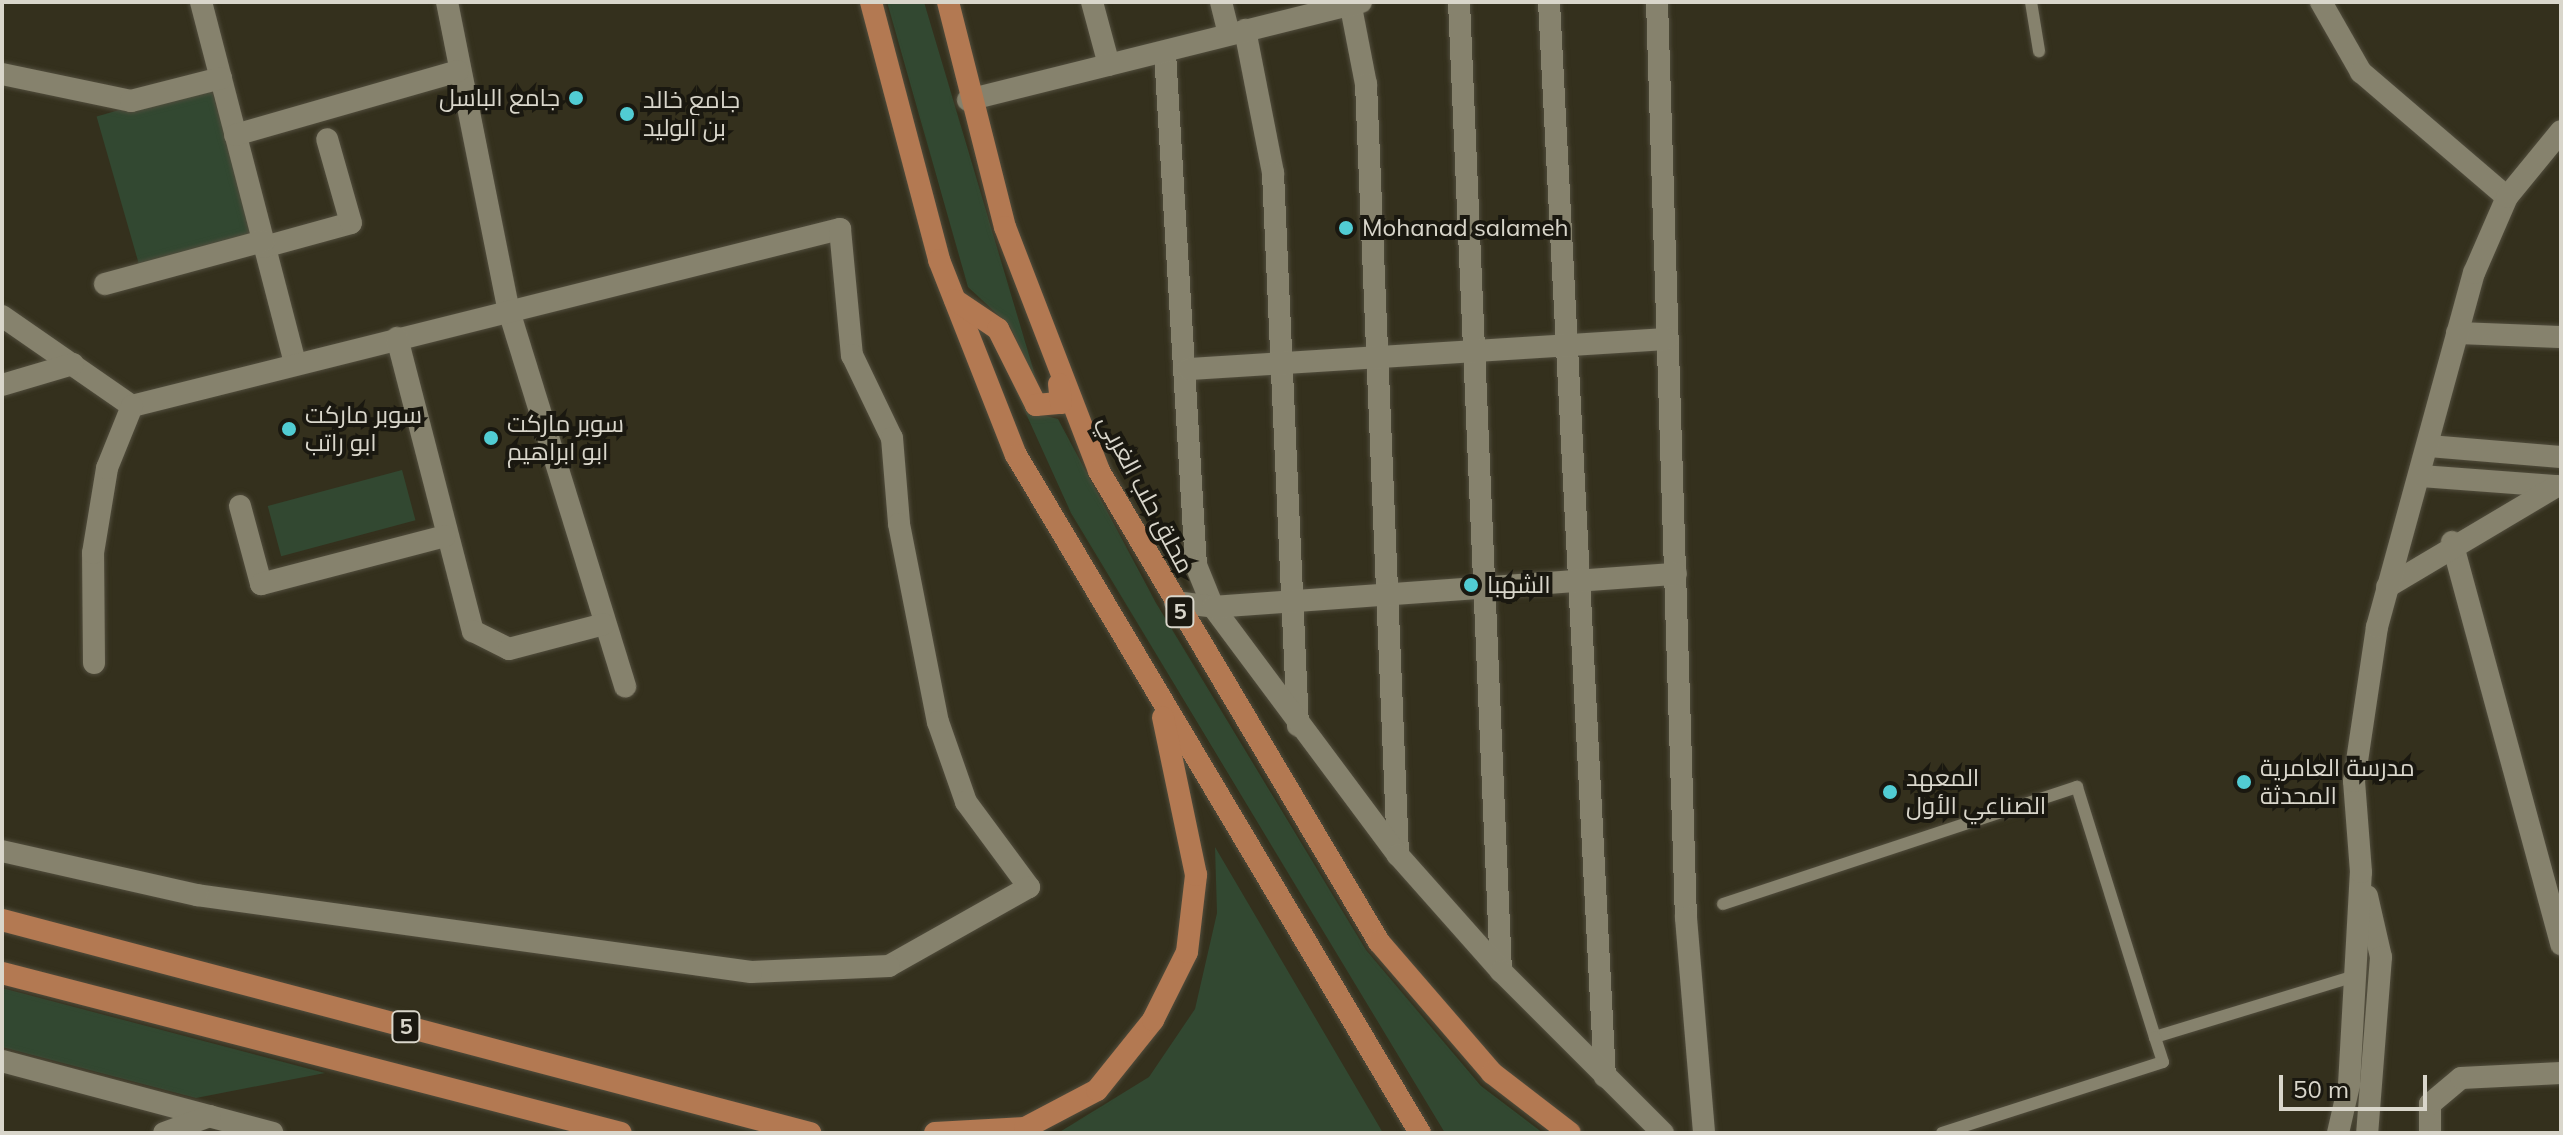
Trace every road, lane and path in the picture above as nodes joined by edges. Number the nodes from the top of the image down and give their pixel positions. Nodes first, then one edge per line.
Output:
1 (201, 2) edge
2 (447, 2) edge
3 (871, 2) edge
4 (948, 2) edge
5 (1092, 2) edge
6 (1221, 2) edge
7 (1459, 2) edge
8 (1549, 2) edge
9 (1657, 2) edge
10 (2031, 2) edge
11 (2321, 2) edge
12 (1353, 3) edge
13 (1237, 32) junction
14 (2039, 51) dead end
15 (1165, 53) junction
16 (1109, 65) junction
17 (458, 71) junction
18 (2, 74) edge
19 (221, 78) junction
20 (968, 100) junction
21 (2561, 131) edge
22 (235, 135) junction
23 (327, 139) dead end
24 (2507, 197) junction
25 (264, 244) junction
26 (105, 284) dead end
27 (955, 300) junction
28 (509, 311) junction
29 (2, 316) edge
30 (2457, 333) junction
31 (2561, 337) edge
32 (397, 338) junction
33 (1667, 339) junction
34 (1567, 346) junction
35 (1472, 352) junction
36 (1380, 360) junction
37 (295, 362) junction
38 (73, 364) junction
39 (1283, 365) junction
40 (1189, 369) junction
41 (1059, 377) junction
42 (2, 385) edge
43 (132, 406) junction
44 (2429, 446) junction
45 (2561, 457) edge
46 (2421, 476) junction
47 (2559, 486) edge
48 (240, 506) dead end
49 (445, 536) junction
50 (2452, 542) junction
51 (1676, 574) junction
52 (1579, 584) junction
53 (2387, 587) junction
54 (1481, 590) junction
55 (1390, 593) junction
56 (1293, 601) junction
57 (1175, 602) junction
58 (1213, 607) junction
59 (604, 624) junction
60 (94, 663) dead end
61 (625, 686) dead end
62 (1160, 700) junction
63 (1298, 725) junction
64 (2, 851) edge
65 (1398, 855) junction
66 (2361, 872) junction
67 (1723, 904) dead end
68 (2, 920) edge
69 (2561, 944) edge
70 (1501, 971) junction
71 (2, 973) edge
72 (2355, 976) junction
73 (2155, 1037) junction
74 (2, 1061) edge
75 (2561, 1073) edge
76 (1605, 1077) junction
77 (451, 1093) junction
78 (210, 1116) junction
79 (164, 1133) edge
80 (273, 1133) edge
81 (572, 1133) edge
82 (621, 1133) edge
83 (810, 1133) edge
84 (935, 1133) edge
85 (1420, 1133) edge
86 (1570, 1133) edge
87 (1663, 1133) edge
88 (1704, 1133) edge
89 (1942, 1133) edge
90 (2338, 1133) edge
91 (2367, 1133) edge
92 (2430, 1133) edge

1 - 19 street
2 - 17 street
3 - 27 highway
4 - 20 highway, محلق حلب الغربي / 5
5 - 16 street
6 - 13 street
7 - 35 street
8 - 34 street
9 - 33 street
10 - 14 lane
11 - 24 street
12 - 13 street
12 - 36 street
13 - 15 street
13 - 39 street
15 - 16 street
15 - 40 street
16 - 20 street
17 - 22 street
17 - 28 street
18 - 19 street
19 - 22 street
20 - 41 highway, محلق حلب الغربي / 5
21 - 24 street
22 - 25 street
23 - 25 street
24 - 30 street
25 - 26 street
25 - 37 street
27 - 41 highway
27 - 62 highway
28 - 32 street
28 - 59 street
28 - 64 street
29 - 38 street
30 - 31 street
30 - 44 street
32 - 37 street
32 - 49 street
33 - 34 street
33 - 51 street
34 - 35 street
34 - 52 street
35 - 36 street
35 - 54 street
36 - 39 street
36 - 55 street
37 - 43 street
38 - 42 street
38 - 43 street
39 - 40 street
39 - 56 street
40 - 58 street
41 - 57 highway, محلق حلب الغربي / 5
43 - 60 street
44 - 45 street
44 - 46 street
46 - 47 street
46 - 53 street
47 - 50 street
48 - 49 street
49 - 59 street
50 - 53 street
50 - 69 street
51 - 52 street
51 - 88 street
52 - 54 street
52 - 76 street
53 - 66 street
54 - 55 street
54 - 70 street
55 - 56 street
55 - 65 street
56 - 58 street
56 - 63 street
57 - 58 street
57 - 86 highway, محلق حلب الغربي / 5
58 - 63 street
59 - 61 street
62 - 84 highway
62 - 85 highway
63 - 65 street
65 - 70 street
66 - 72 street
66 - 91 street
67 - 73 lane
68 - 83 highway, 5
70 - 76 street
71 - 77 highway, 5
72 - 73 lane
72 - 90 street
73 - 89 lane
74 - 78 street
75 - 92 street
76 - 87 street
77 - 81 highway
77 - 82 highway, 5
78 - 79 street
78 - 80 street

